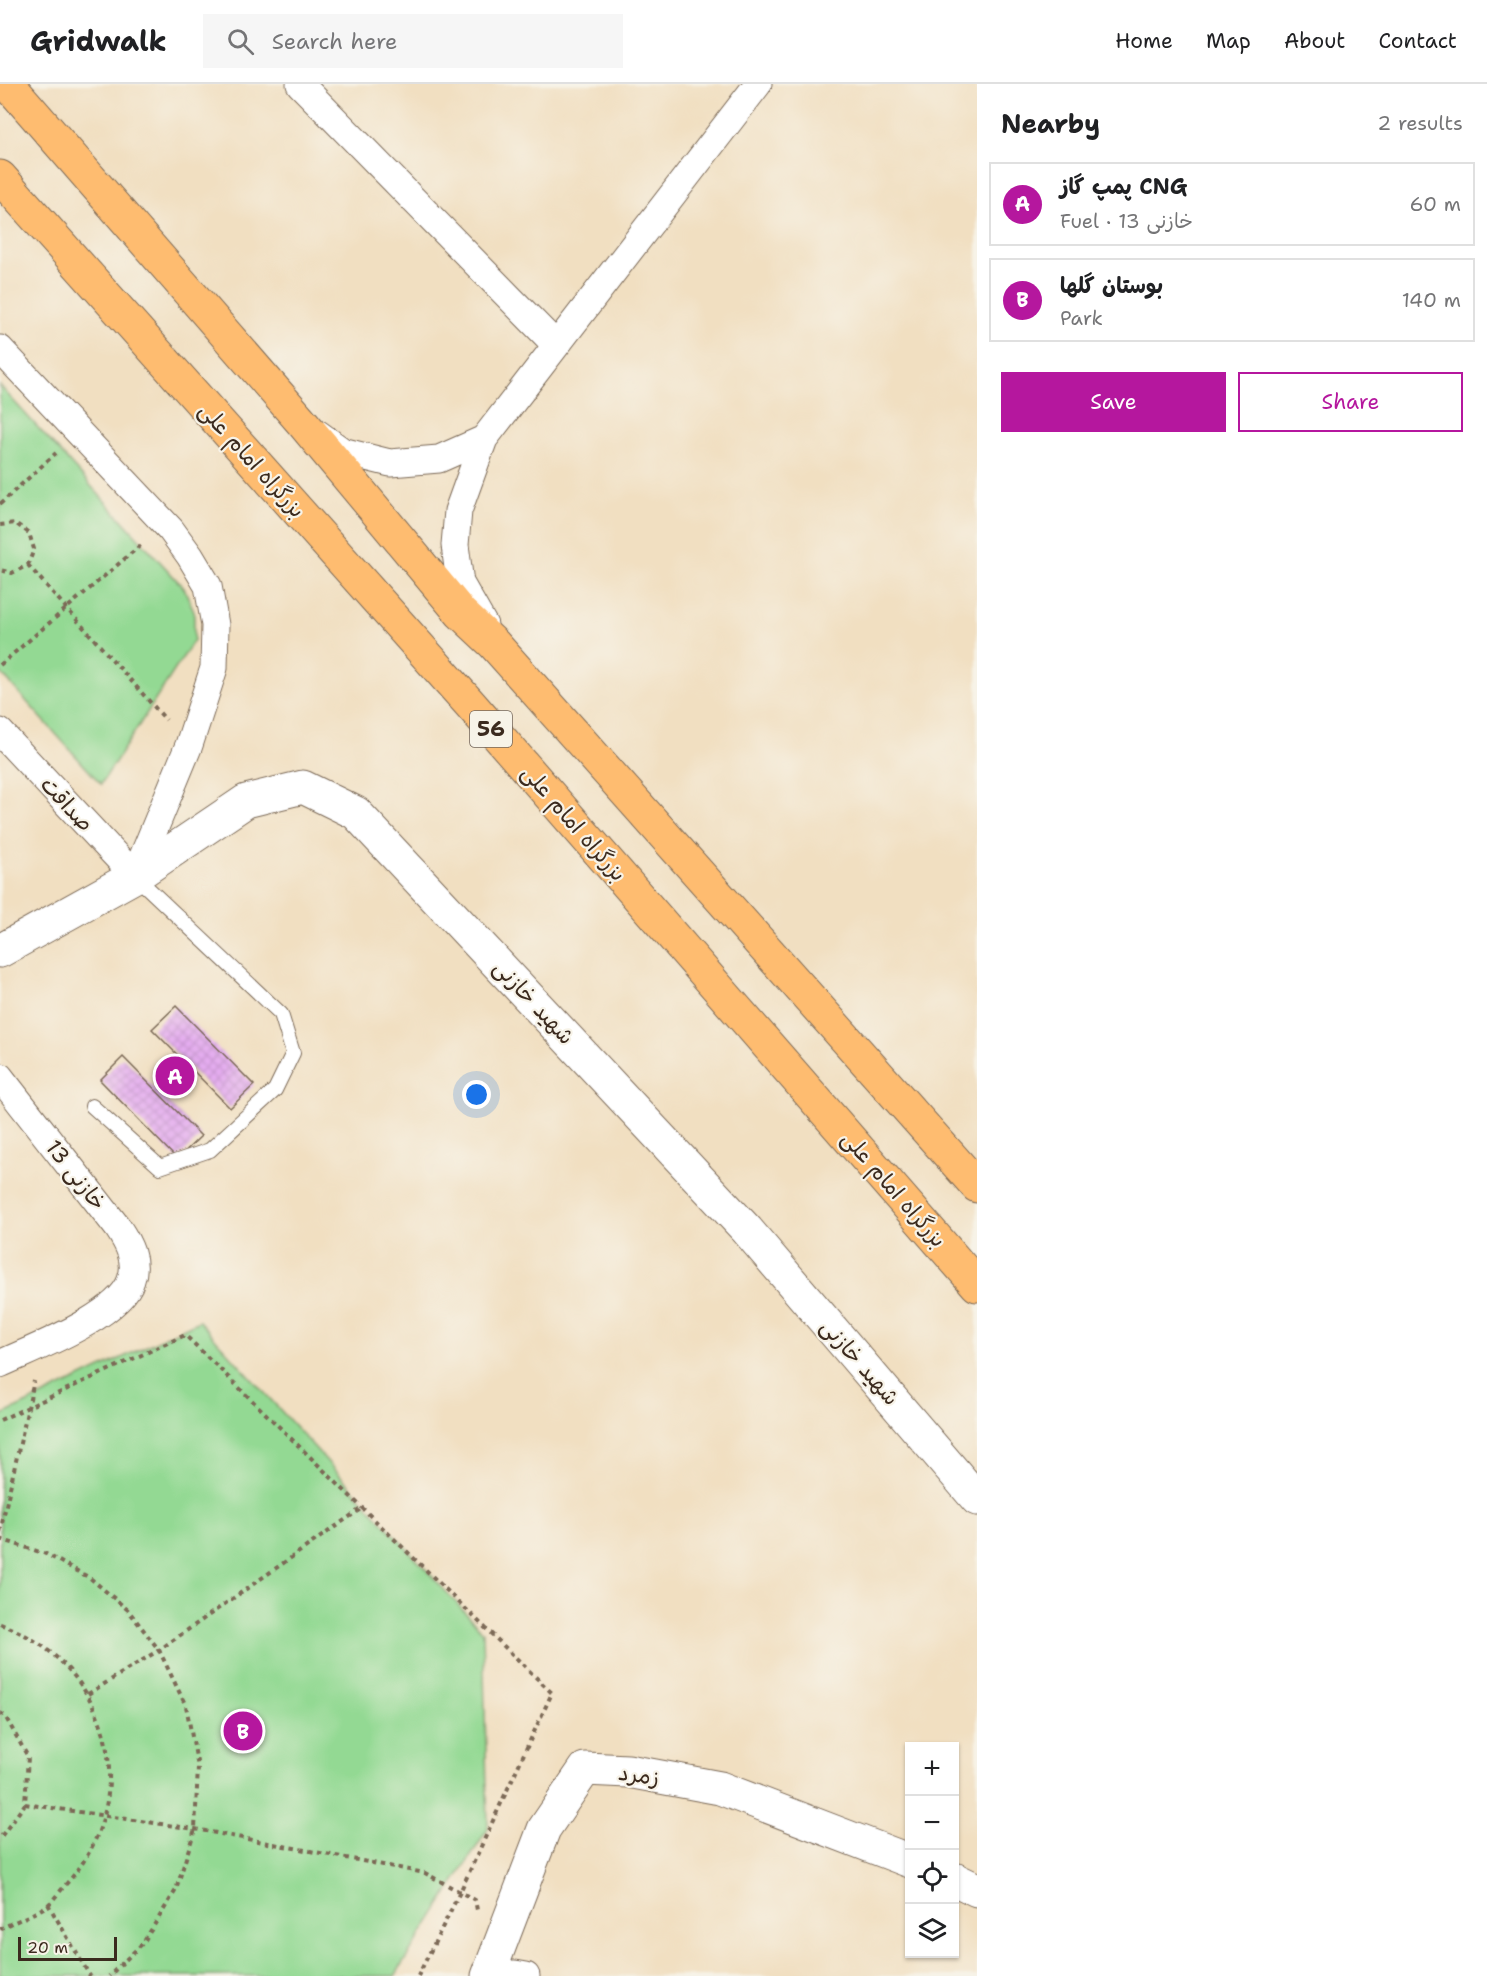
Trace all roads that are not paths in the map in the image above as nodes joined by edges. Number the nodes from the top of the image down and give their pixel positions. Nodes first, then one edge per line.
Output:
1 (8, 84) edge
2 (300, 84) edge
3 (758, 84) edge
4 (0, 177) edge
5 (556, 345) junction
6 (0, 349) edge
7 (302, 422) junction
8 (484, 439) junction
9 (494, 645) junction
10 (0, 732) edge
11 (135, 876) junction
12 (0, 951) edge
13 (0, 1077) edge
14 (92, 1106) dead end
15 (977, 1186) edge
16 (977, 1285) edge
17 (0, 1364) edge
18 (977, 1499) edge
19 (905, 1859) edge
20 (959, 1881) edge
21 (977, 1890) edge
22 (488, 1976) edge
23 (499, 1976) edge
24 (526, 1976) edge

1 - 7 highway, 56
2 - 5 street
3 - 5 street
4 - 16 highway, بزرگراه امام علی / 56
5 - 8 street
6 - 11 street
7 - 8 street
7 - 9 highway, 56
8 - 9 street
9 - 15 highway, 56
10 - 11 street, صداقت
11 - 12 street, شهید خازنی
11 - 14 lane
11 - 18 street, شهید خازنی
13 - 17 street, خازنی 13
19 - 22 street, زمرد
20 - 21 street
23 - 24 street

